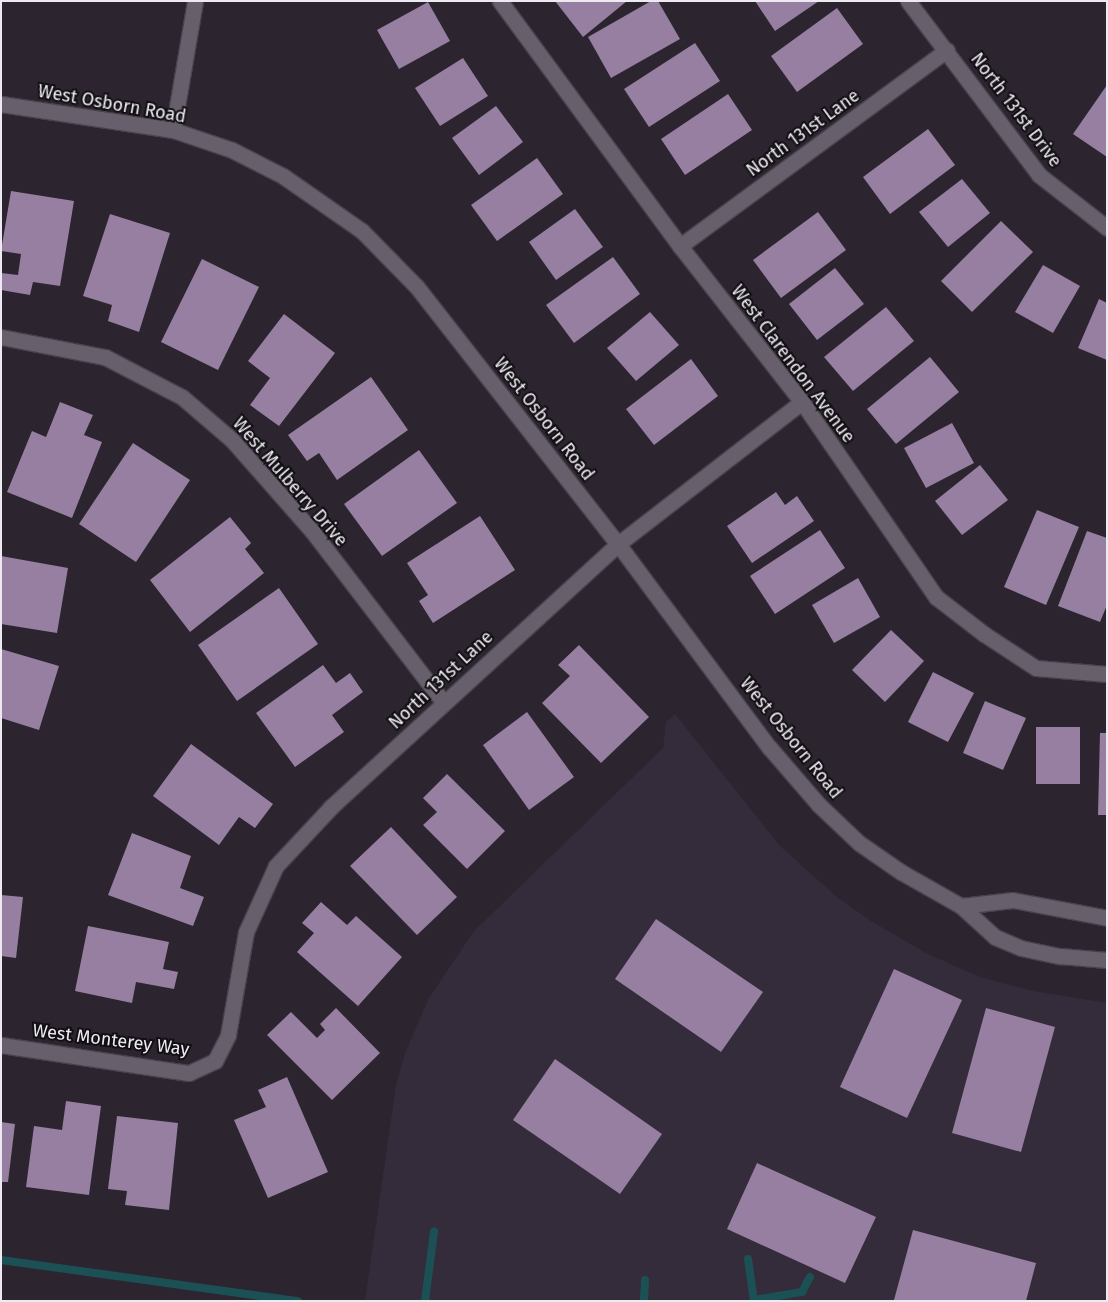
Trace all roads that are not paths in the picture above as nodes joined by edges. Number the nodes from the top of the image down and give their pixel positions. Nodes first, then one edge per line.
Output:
1 (195, 1) edge
2 (500, 1) edge
3 (908, 1) edge
4 (947, 50) junction
5 (1, 104) edge
6 (173, 130) junction
7 (1107, 228) edge
8 (680, 246) junction
9 (1, 337) edge
10 (802, 402) junction
11 (618, 544) junction
12 (1107, 674) edge
13 (443, 702) junction
14 (961, 906) junction
15 (1107, 918) edge
16 (1107, 960) edge
17 (1, 1045) edge
18 (215, 1061) joint

1 - 6 street
2 - 8 street, West Clarendon Avenue
3 - 4 street, North 131st Drive
4 - 7 street, North 131st Drive
4 - 8 street, North 131st Lane
5 - 6 street, West Osborn Road
6 - 11 street, West Osborn Road
8 - 10 street, West Clarendon Avenue
9 - 13 street, West Mulberry Drive
10 - 11 street, North 131st Lane
10 - 12 street, West Clarendon Avenue
11 - 13 street, North 131st Lane
11 - 14 street, West Osborn Road
13 - 18 street, North 131st Lane
14 - 15 street
14 - 16 street, West Osborn Road
17 - 18 street, West Monterey Way

